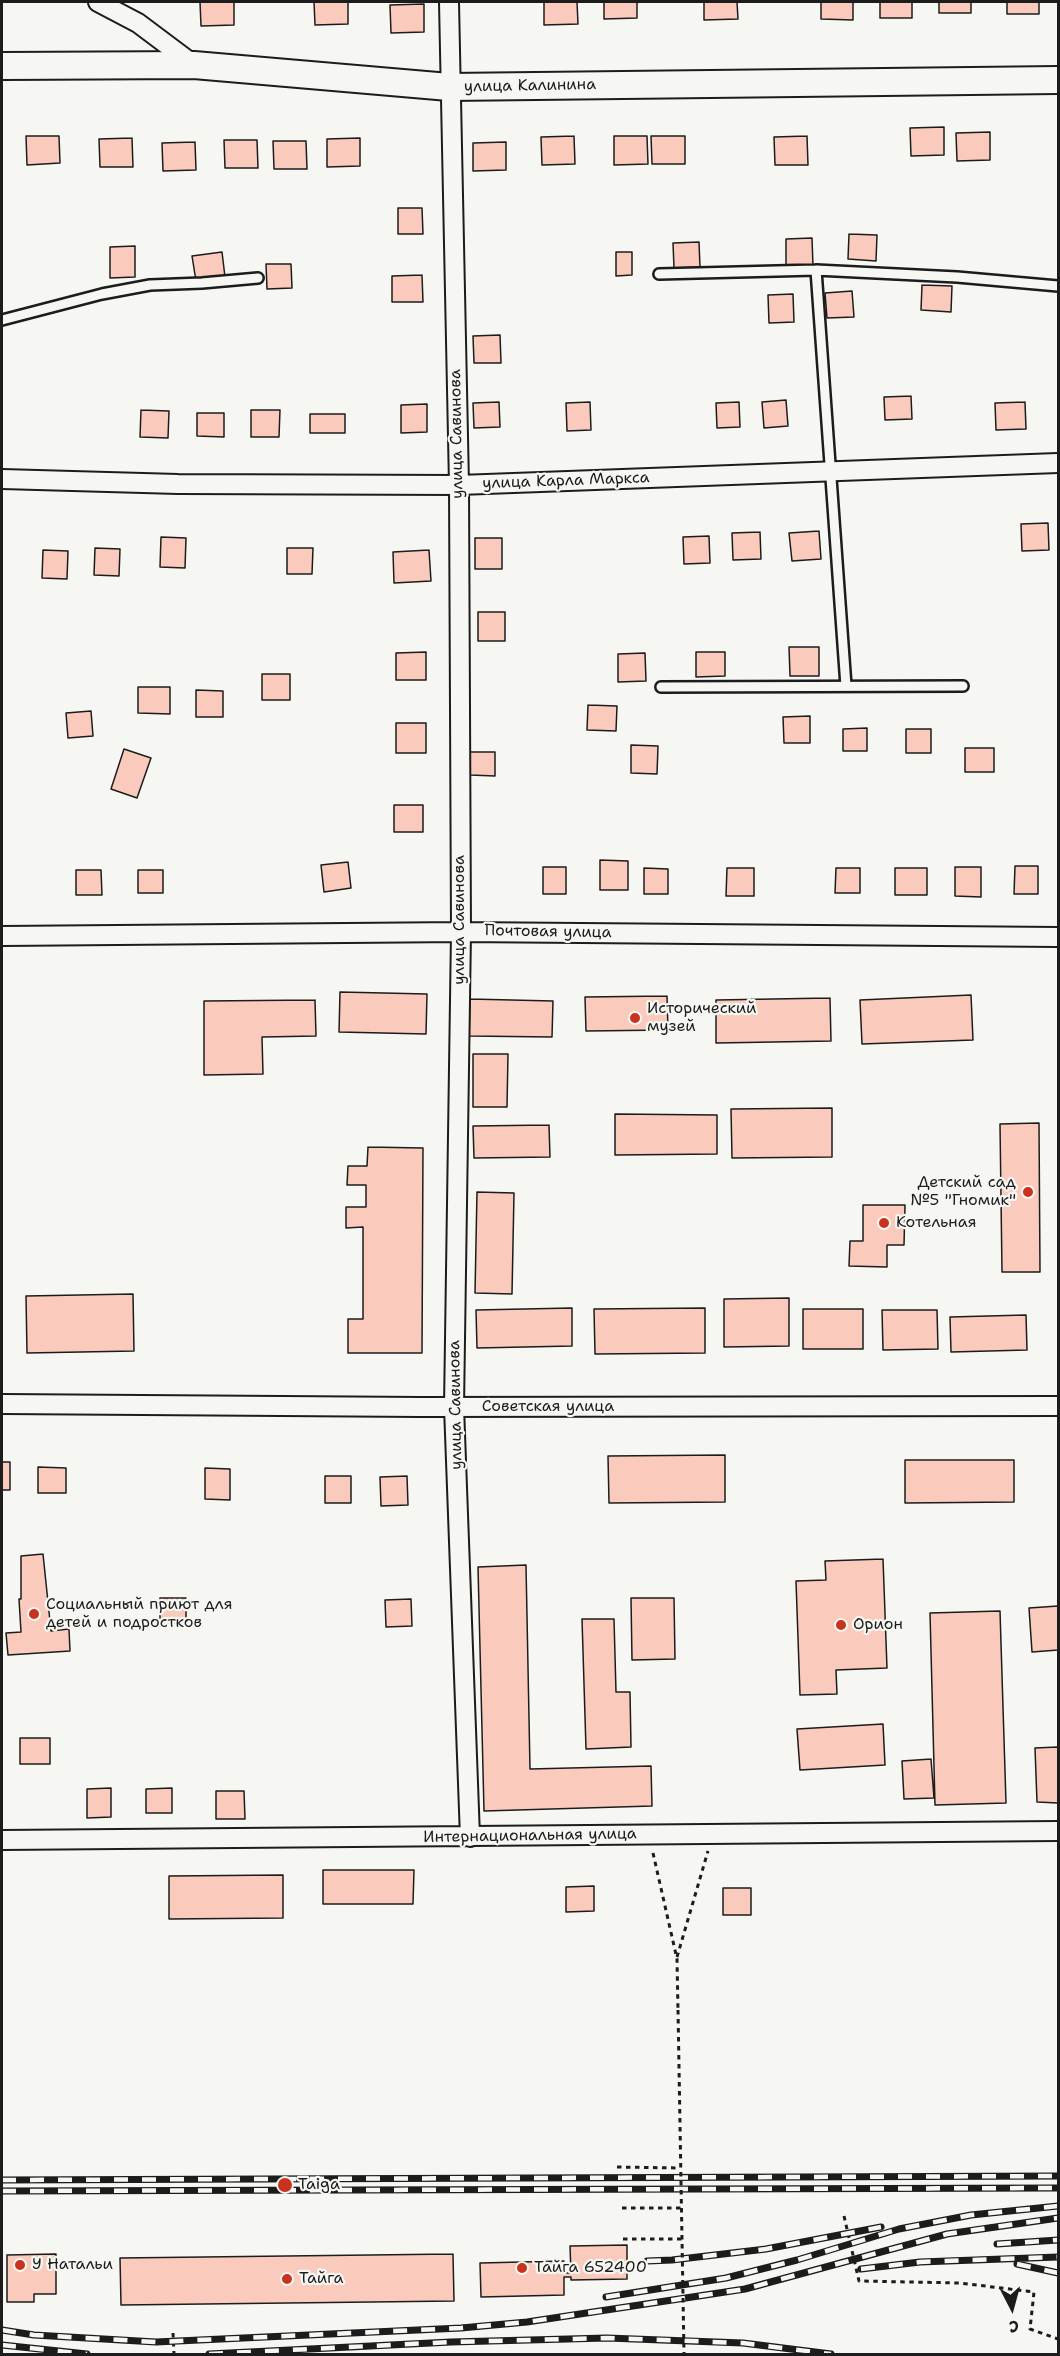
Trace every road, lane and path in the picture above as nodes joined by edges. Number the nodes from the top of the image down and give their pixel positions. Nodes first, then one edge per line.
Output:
1 (98, 2) edge
2 (449, 2) edge
3 (194, 65) junction
4 (2, 66) edge
5 (1059, 80) edge
6 (449, 87) junction
7 (816, 270) junction
8 (659, 274) dead end
9 (258, 278) dead end
10 (1059, 286) edge
11 (2, 320) edge
12 (1059, 463) edge
13 (830, 471) junction
14 (2, 478) edge
15 (459, 485) junction
16 (846, 686) junction
17 (963, 686) dead end
18 (661, 687) dead end
19 (461, 932) junction
20 (2, 936) edge
21 (1059, 937) edge
22 (2, 1404) edge
23 (1059, 1406) edge
24 (454, 1407) junction
25 (1059, 1831) edge
26 (713, 1834) junction
27 (649, 1835) junction
28 (470, 1837) junction
29 (2, 1840) edge
30 (677, 1959) junction
31 (617, 2167) dead end
32 (680, 2168) junction
33 (622, 2208) dead end
34 (681, 2208) junction
35 (844, 2216) dead end
36 (682, 2239) junction
37 (623, 2240) dead end
38 (173, 2333) dead end
39 (1059, 2339) edge
40 (174, 2355) edge
41 (684, 2355) edge

1 - 3 street
2 - 6 street, улица Савинова
3 - 4 main road, улица Калинина
3 - 6 main road, улица Калинина
5 - 6 main road, улица Калинина
6 - 15 street, улица Савинова
7 - 8 lane
7 - 10 lane
7 - 13 lane
9 - 11 lane
12 - 13 street, улица Карла Маркса
13 - 15 street, улица Карла Маркса
13 - 16 lane
14 - 15 street, улица Карла Маркса
15 - 19 street, улица Савинова
16 - 17 lane
16 - 18 lane
19 - 20 street, Почтовая улица
19 - 21 street, Почтовая улица
19 - 24 street, улица Савинова
22 - 24 street, Советская улица
23 - 24 street, Советская улица
24 - 28 street, улица Савинова
25 - 26 street, Интернациональная улица
26 - 27 street, Интернациональная улица
26 - 30 path
27 - 28 street, Интернациональная улица
27 - 30 path
28 - 29 street, Интернациональная улица
30 - 32 path, bridge
31 - 32 path
32 - 34 path, bridge
33 - 34 path
34 - 36 path, bridge
35 - 39 path
36 - 37 path
36 - 41 path, bridge
38 - 40 path

